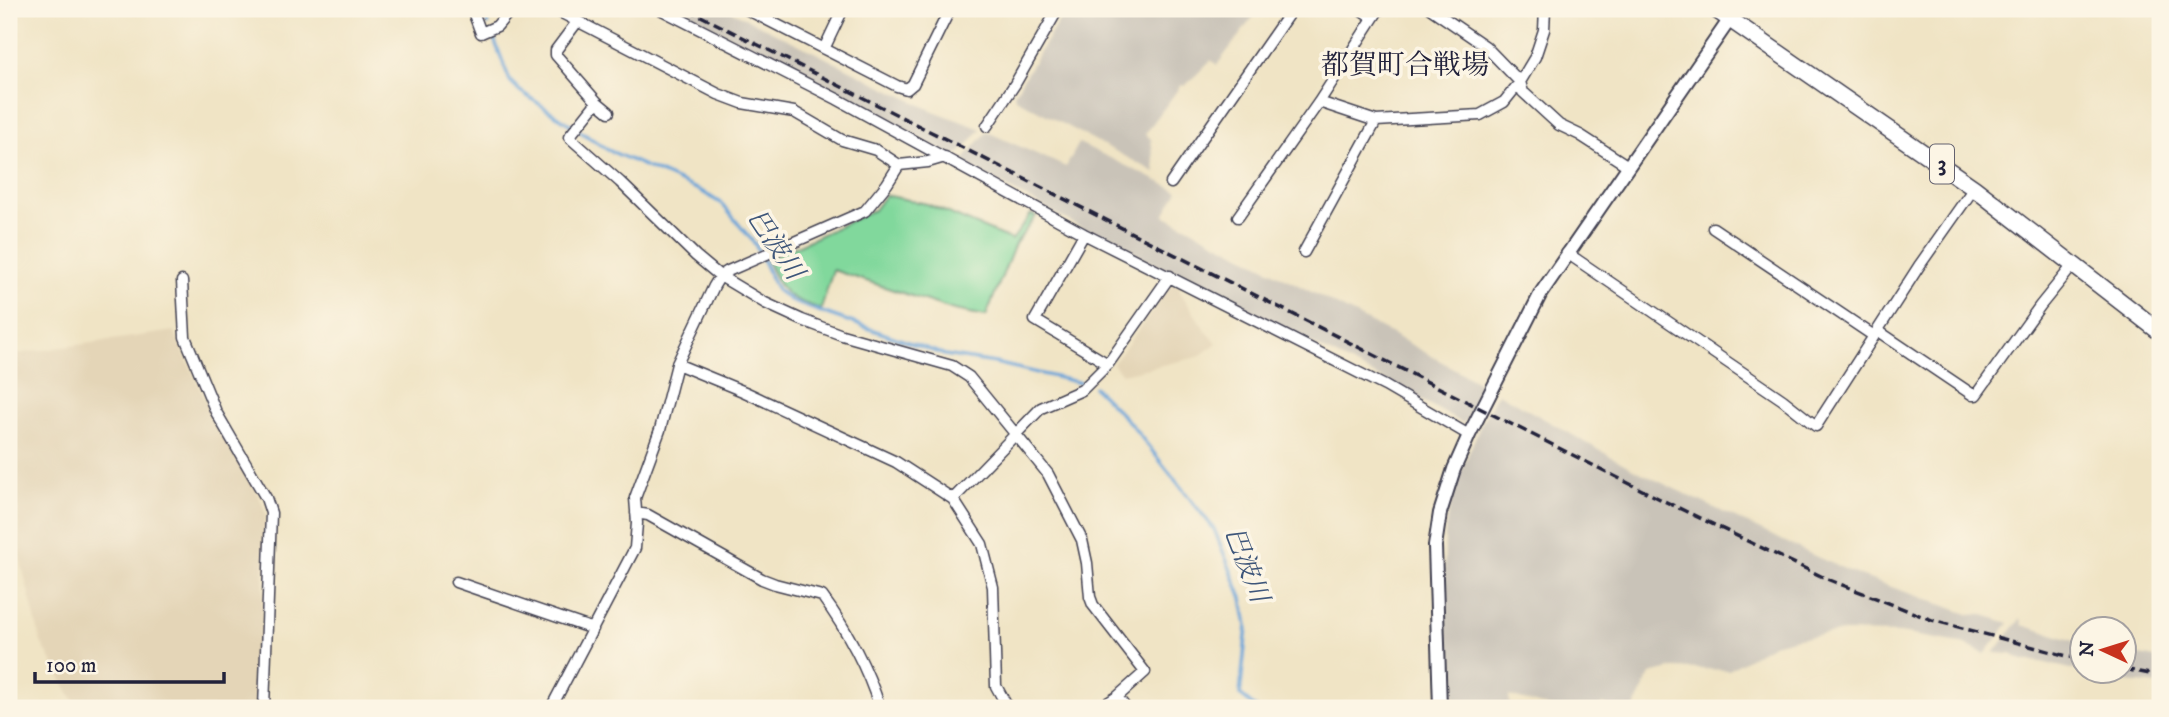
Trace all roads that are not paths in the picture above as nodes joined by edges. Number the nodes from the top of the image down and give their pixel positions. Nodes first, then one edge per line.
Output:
1 (472, 9) edge
2 (511, 9) edge
3 (554, 9) edge
4 (660, 9) edge
5 (746, 9) edge
6 (843, 9) edge
7 (950, 9) edge
8 (1058, 9) edge
9 (1292, 9) edge
10 (1360, 9) edge
11 (1431, 9) edge
12 (1545, 9) edge
13 (1715, 9) edge
14 (1376, 13) edge
15 (1734, 14) edge
16 (577, 22) junction
17 (824, 49) junction
18 (1520, 82) junction
19 (597, 102) junction
20 (1319, 102) junction
21 (609, 112) dead end
22 (1376, 121) junction
23 (987, 126) dead end
24 (945, 157) junction
25 (899, 165) junction
26 (1628, 166) junction
27 (1171, 183) dead end
28 (1975, 188) junction
29 (1238, 217) dead end
30 (1713, 228) dead end
31 (1084, 234) junction
32 (1304, 252) dead end
33 (1566, 253) junction
34 (2074, 264) junction
35 (720, 276) junction
36 (1170, 276) junction
37 (182, 281) dead end
38 (2160, 332) edge
39 (1876, 333) junction
40 (677, 364) junction
41 (1108, 364) junction
42 (1016, 433) junction
43 (1469, 435) junction
44 (953, 499) junction
45 (636, 513) junction
46 (456, 582) dead end
47 (593, 629) junction
48 (1117, 697) junction
49 (264, 708) edge
50 (551, 708) edge
51 (880, 708) edge
52 (1008, 708) edge
53 (1099, 708) edge
54 (1126, 708) edge
55 (1440, 708) edge

1 - 2 street
3 - 16 street
4 - 24 street
5 - 17 street
6 - 17 street
7 - 17 street
8 - 23 street
9 - 27 street
10 - 14 street
11 - 18 street
12 - 18 street
13 - 15 main road, 3
14 - 20 street
15 - 26 street
15 - 28 main road, 3
16 - 19 street
16 - 25 street
18 - 22 street
18 - 26 street
19 - 21 street
19 - 35 street
20 - 22 street
20 - 29 street
22 - 32 street
24 - 25 street
24 - 31 street
25 - 35 street
26 - 33 street
28 - 34 main road, 3
28 - 39 street
30 - 39 street
31 - 36 street
31 - 41 street
33 - 39 street
33 - 43 street
34 - 38 main road, 3
34 - 39 street
35 - 40 street
35 - 42 street
36 - 41 street
36 - 43 street
37 - 49 street
40 - 44 street
40 - 45 street
41 - 42 street
42 - 44 street
42 - 48 street
43 - 55 street
44 - 52 street
45 - 47 street
45 - 51 street
46 - 47 street
47 - 50 street
48 - 53 street
48 - 54 street

